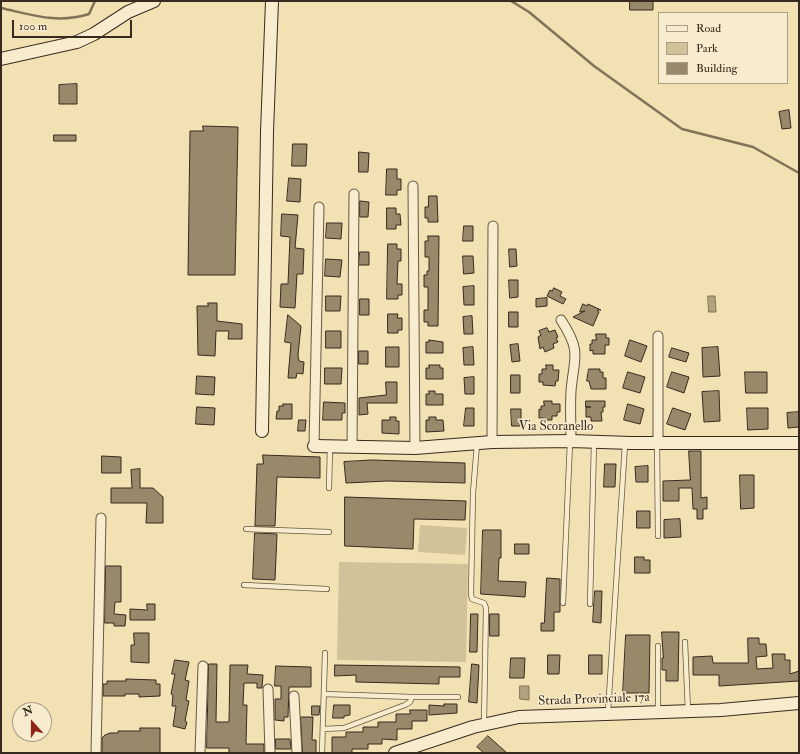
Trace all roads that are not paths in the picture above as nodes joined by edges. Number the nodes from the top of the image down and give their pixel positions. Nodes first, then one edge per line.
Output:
1 (154, 1) edge
2 (272, 1) edge
3 (1, 59) edge
4 (413, 186) dead end
5 (354, 194) dead end
6 (319, 207) dead end
7 (493, 226) dead end
8 (561, 320) dead end
9 (658, 336) dead end
10 (262, 431) dead end
11 (571, 441) junction
12 (492, 442) junction
13 (594, 442) junction
14 (625, 443) junction
15 (657, 443) junction
16 (799, 443) edge
17 (477, 444) junction
18 (314, 446) joint
19 (330, 446) junction
20 (352, 447) junction
21 (415, 448) junction
22 (330, 488) dead end
23 (101, 518) dead end
24 (246, 529) dead end
25 (329, 532) dead end
26 (658, 536) dead end
27 (244, 585) dead end
28 (327, 589) dead end
29 (563, 603) dead end
30 (590, 604) dead end
31 (685, 642) dead end
32 (658, 646) dead end
33 (325, 653) dead end
34 (203, 666) dead end
35 (268, 689) dead end
36 (324, 694) junction
37 (294, 696) dead end
38 (412, 697) junction
39 (458, 697) dead end
40 (799, 703) edge
41 (688, 711) junction
42 (658, 712) junction
43 (608, 713) junction
44 (484, 724) junction
45 (323, 729) junction
46 (96, 753) edge
47 (200, 753) edge
48 (270, 753) edge
49 (297, 753) edge
50 (322, 753) edge
51 (395, 753) edge

1 - 3 street
2 - 10 street
4 - 21 street
5 - 20 street
6 - 18 street
7 - 12 street
8 - 11 street
9 - 15 street
11 - 12 street, Via Scoranello
11 - 13 street, Via Scoranello
11 - 29 lane
12 - 17 street, Via Scoranello
13 - 14 street, Via Scoranello
13 - 30 lane
14 - 15 street, Via Scoranello
14 - 43 lane
15 - 16 street, Via Scoranello
15 - 26 lane
17 - 21 street, Via Scoranello
17 - 44 lane
18 - 19 street, Via Scoranello
19 - 20 street, Via Scoranello
19 - 22 lane
20 - 21 street, Via Scoranello
23 - 46 street
24 - 25 lane
27 - 28 lane
31 - 41 lane
32 - 42 lane
33 - 36 lane
34 - 47 street
35 - 48 street
36 - 38 lane
36 - 45 lane
37 - 49 street
38 - 39 lane
38 - 45 lane
40 - 41 street, Strada Provinciale 17a
41 - 42 street, Strada Provinciale 17a
42 - 43 street, Strada Provinciale 17a
43 - 44 street, Strada Provinciale 17a
44 - 51 street, Strada Provinciale 17a
45 - 50 lane

